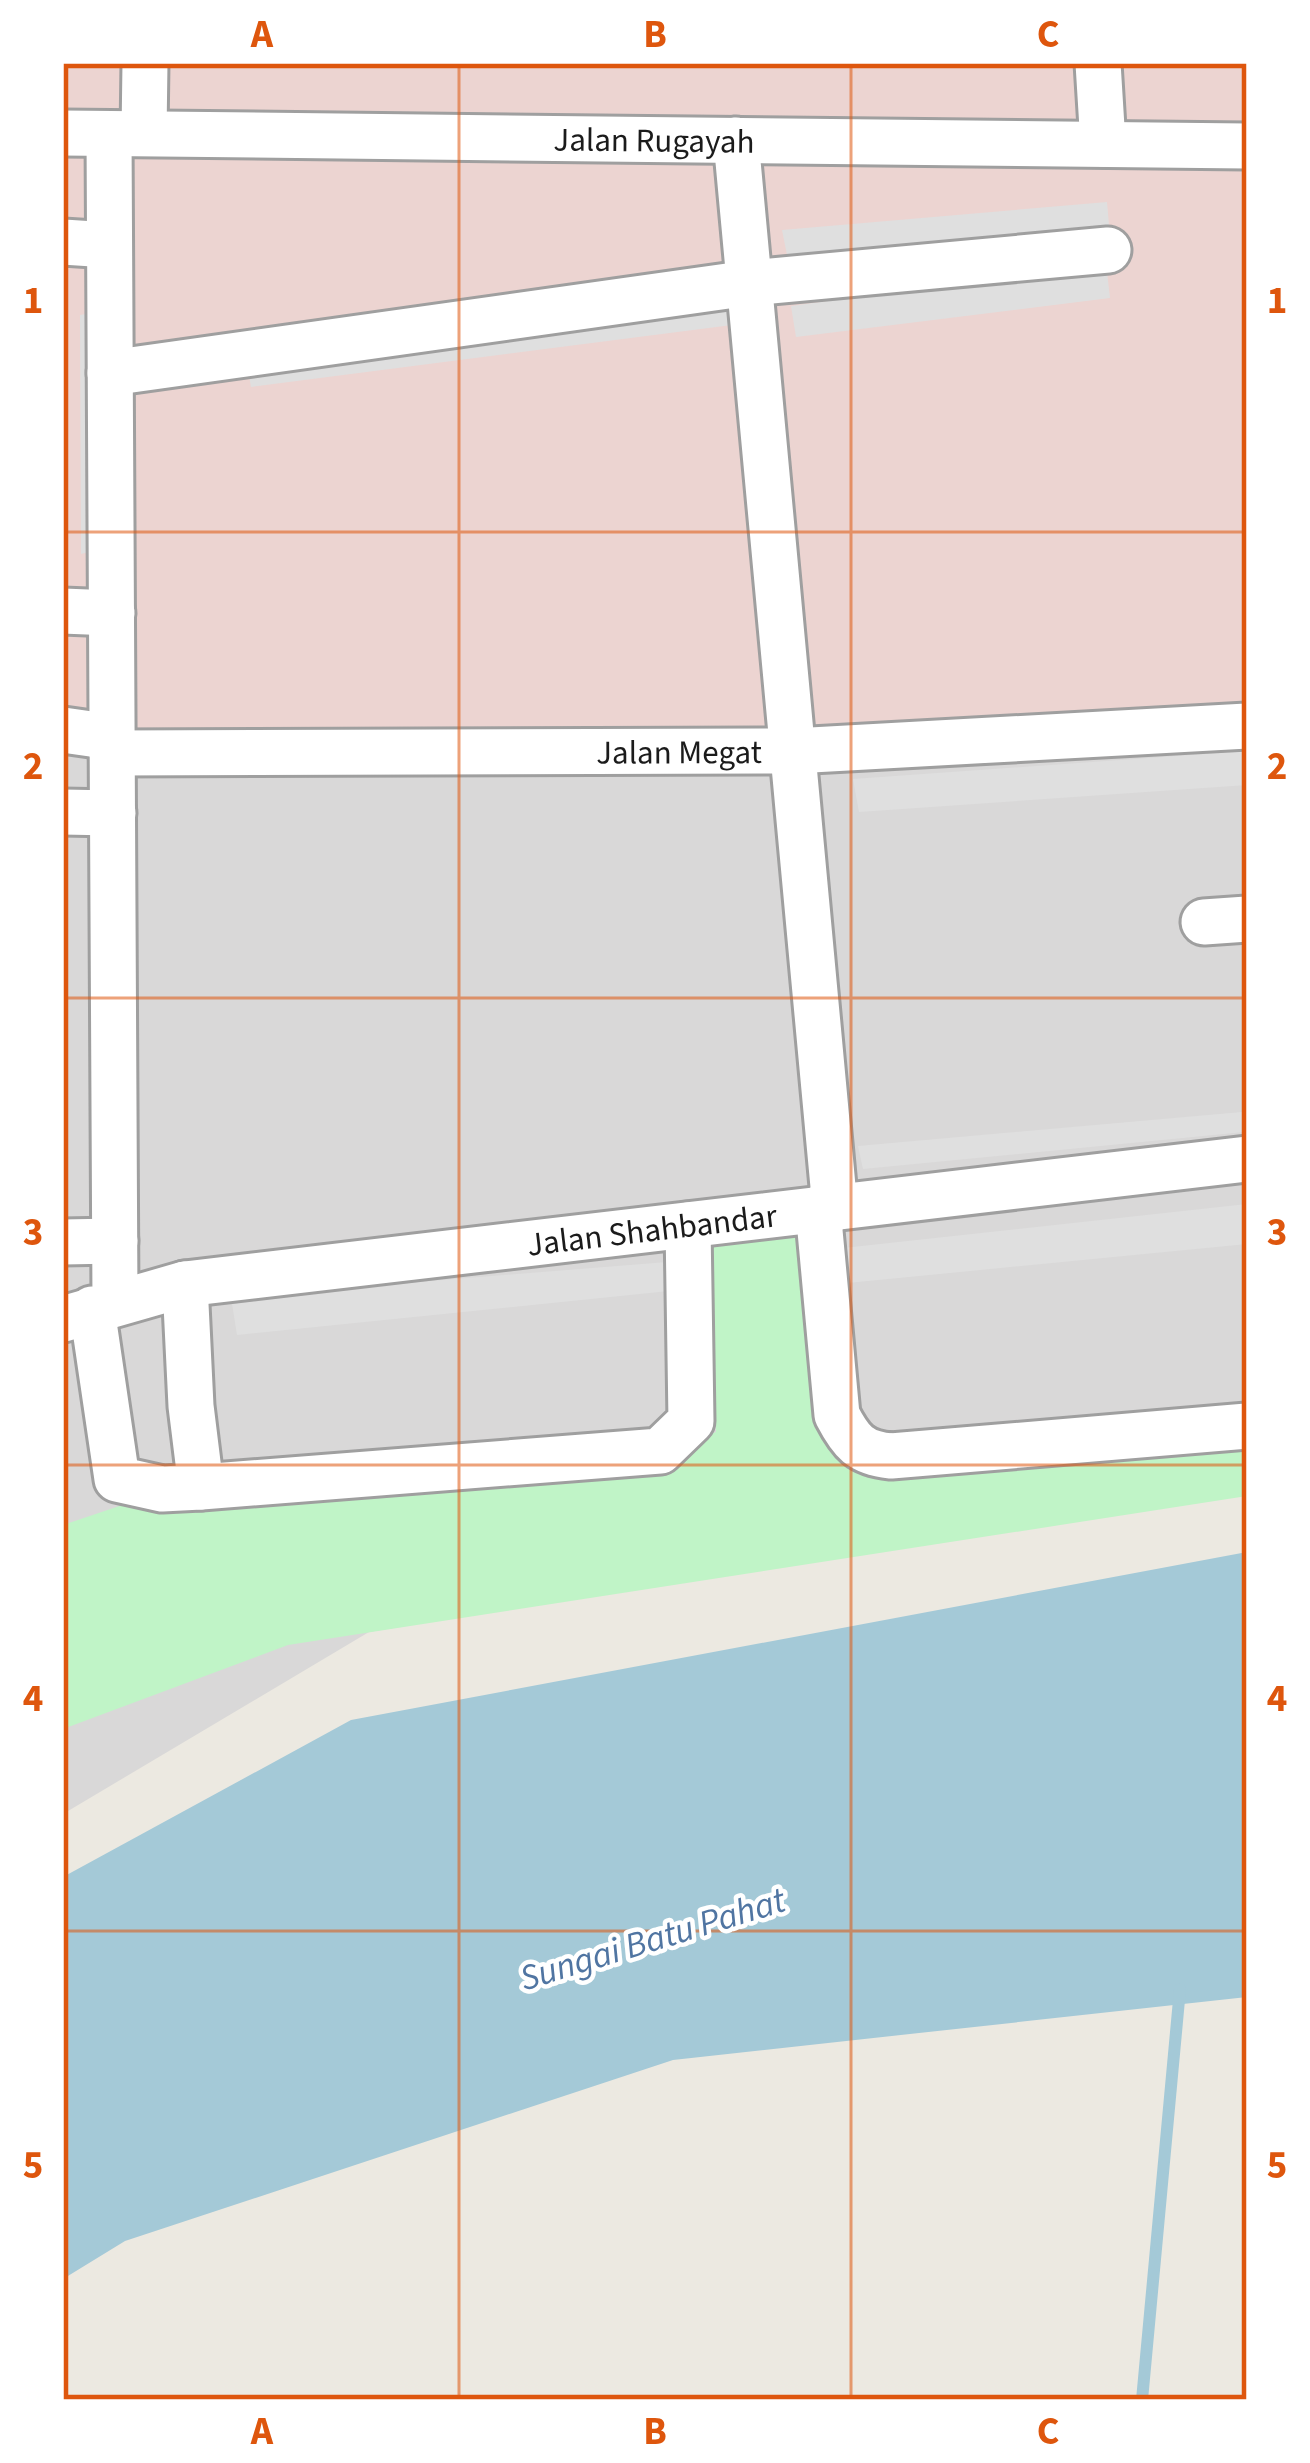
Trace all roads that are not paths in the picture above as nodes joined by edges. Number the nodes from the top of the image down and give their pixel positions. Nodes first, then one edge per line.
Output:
1 (145, 63) edge
2 (1098, 63) edge
3 (63, 133) edge
4 (126, 134) junction
5 (736, 140) junction
6 (1103, 144) junction
7 (1247, 146) edge
8 (63, 242) edge
9 (109, 244) junction
10 (1108, 250) dead end
11 (749, 283) junction
12 (110, 373) junction
13 (63, 610) edge
14 (112, 613) junction
15 (1247, 726) edge
16 (63, 730) edge
17 (112, 745) junction
18 (793, 752) junction
19 (63, 812) edge
20 (112, 813) junction
21 (1247, 1159) edge
22 (826, 1208) junction
23 (688, 1225) junction
24 (115, 1241) junction
25 (63, 1242) edge
26 (185, 1284) junction
27 (90, 1310) edge
28 (1247, 1426) edge
29 (201, 1487) junction

1 - 4 street
2 - 6 street
3 - 4 street, Jalan Rugayah
4 - 5 street, Jalan Rugayah
4 - 9 street
5 - 6 street, Jalan Rugayah
5 - 11 street
6 - 7 street, Jalan Rugayah
8 - 9 street
9 - 12 street
10 - 11 street
11 - 12 street
11 - 18 street
12 - 14 street
13 - 14 street
14 - 17 street
15 - 18 street, Jalan Megat
16 - 17 street, Jalan Megat
17 - 18 street, Jalan Megat
17 - 20 street
18 - 22 street
19 - 20 street
20 - 24 street
21 - 22 street, Jalan Shahbandar
22 - 23 street, Jalan Shahbandar
22 - 28 street
23 - 26 street, Jalan Shahbandar
23 - 29 street
24 - 25 street
24 - 27 street
26 - 27 street, Jalan Shahbandar
26 - 29 street
27 - 29 street

